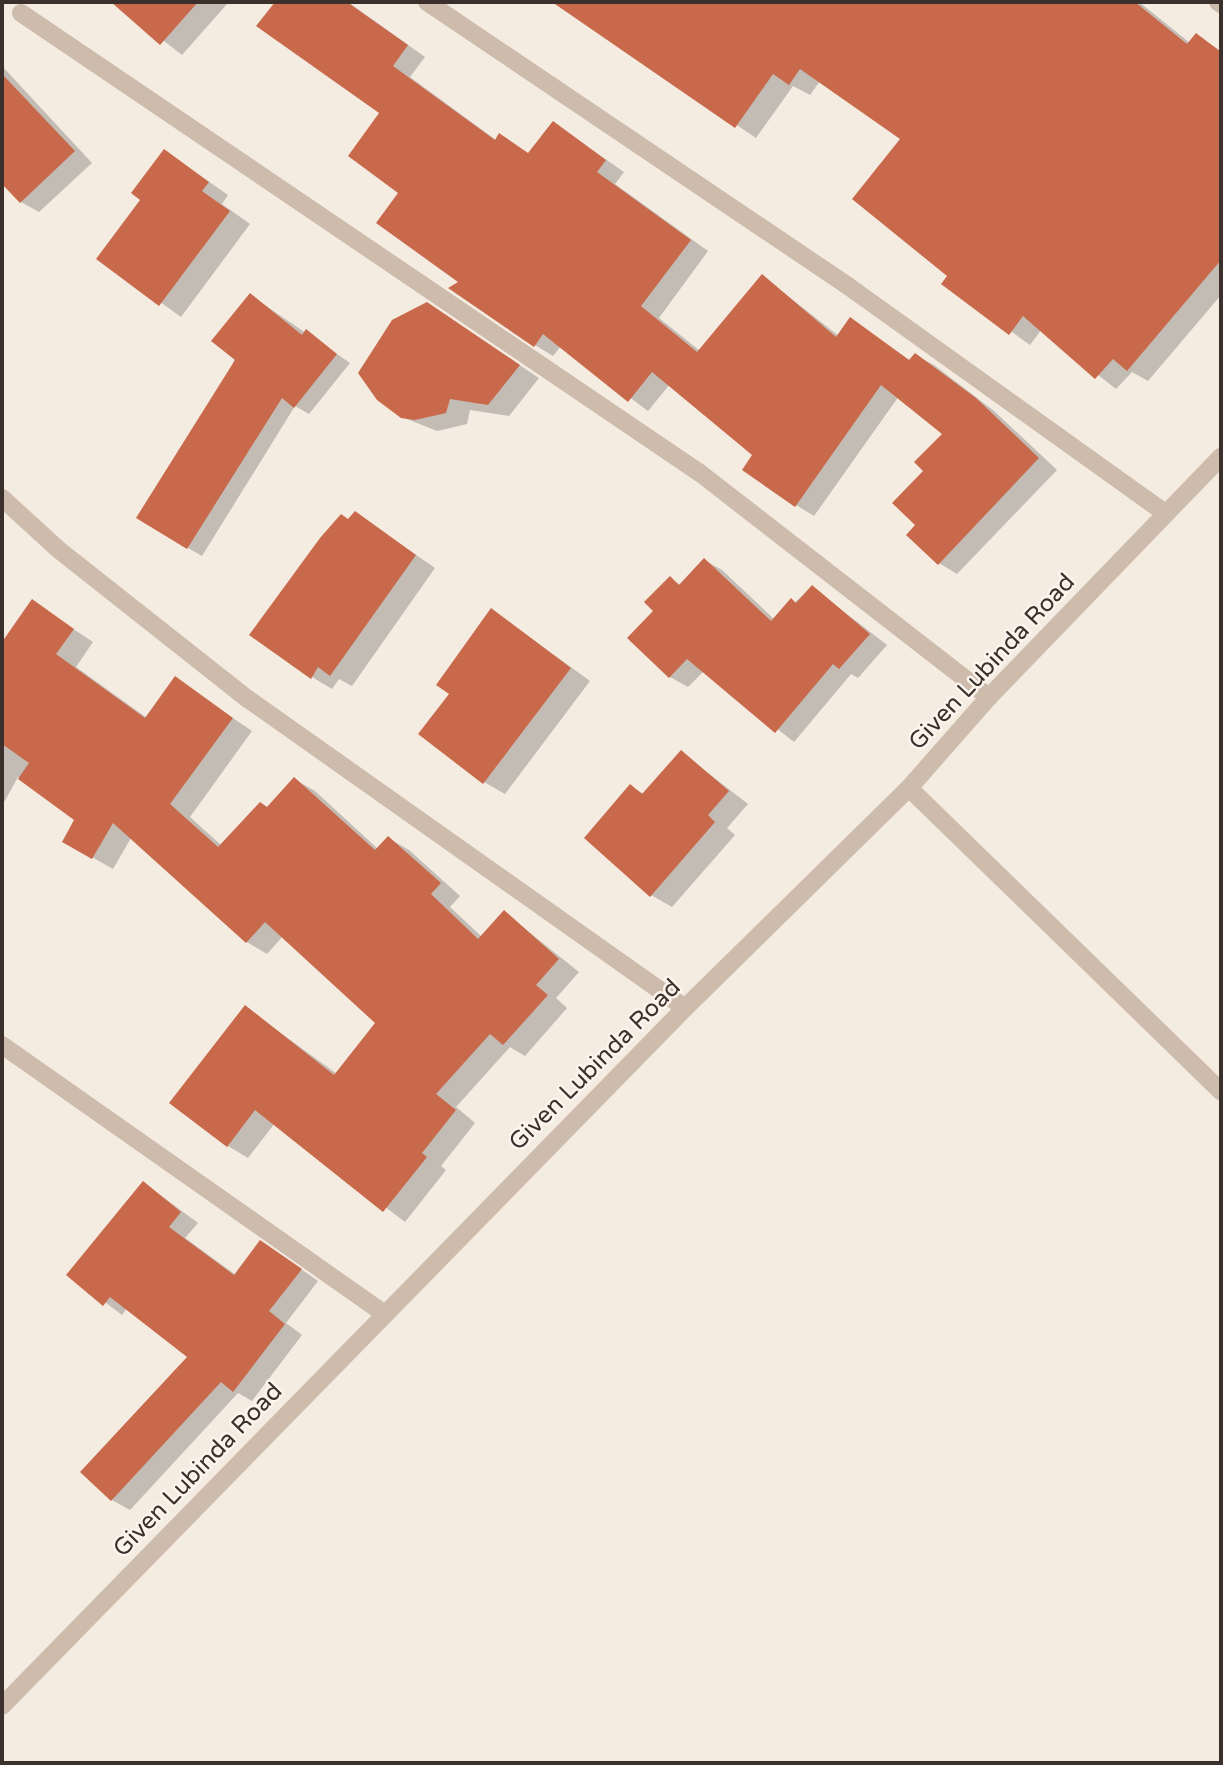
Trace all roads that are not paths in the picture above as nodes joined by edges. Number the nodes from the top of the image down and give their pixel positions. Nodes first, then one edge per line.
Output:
1 (427, 2) edge
2 (21, 13) dead end
3 (1221, 457) edge
4 (2, 498) edge
5 (1166, 514) junction
6 (989, 697) junction
7 (909, 788) junction
8 (685, 1008) junction
9 (2, 1045) edge
10 (1221, 1091) edge
11 (385, 1314) junction
12 (2, 1706) edge

1 - 5 street
2 - 6 street
3 - 5 street, Given Lubinda Road
4 - 8 street
5 - 6 street, Given Lubinda Road
6 - 7 street, Given Lubinda Road
7 - 8 street, Given Lubinda Road
7 - 10 street
8 - 11 street, Given Lubinda Road
9 - 11 street
11 - 12 street, Given Lubinda Road

